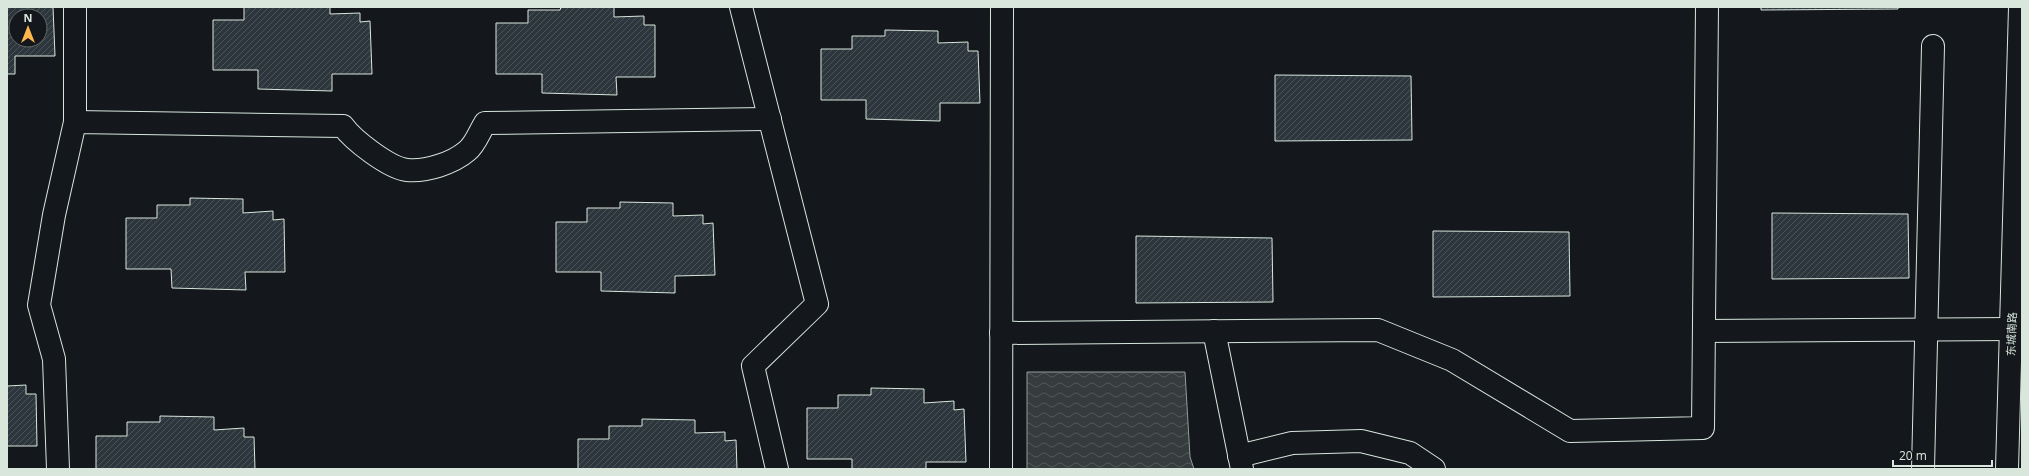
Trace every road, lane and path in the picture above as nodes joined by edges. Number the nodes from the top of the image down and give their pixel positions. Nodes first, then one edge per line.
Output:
1 (75, 7) edge
2 (741, 7) edge
3 (1002, 7) edge
4 (1707, 7) edge
5 (2020, 7) edge
6 (1933, 46) dead end
7 (770, 119) junction
8 (75, 122) junction
9 (1926, 328) junction
10 (2012, 329) junction
11 (1214, 331) junction
12 (1704, 331) junction
13 (1001, 333) junction
14 (1240, 462) edge
15 (58, 469) edge
16 (777, 469) edge
17 (1001, 469) edge
18 (1434, 469) edge
19 (1923, 469) edge
20 (2008, 469) edge

1 - 8 street
2 - 7 street
3 - 13 street
4 - 12 street
5 - 10 street, 东城南路
6 - 9 street
7 - 8 street
7 - 16 street
8 - 15 street
9 - 10 street
9 - 12 street
9 - 19 street
10 - 20 street, 东城南路
11 - 12 street
11 - 13 street
11 - 14 street
13 - 17 street
14 - 18 street

